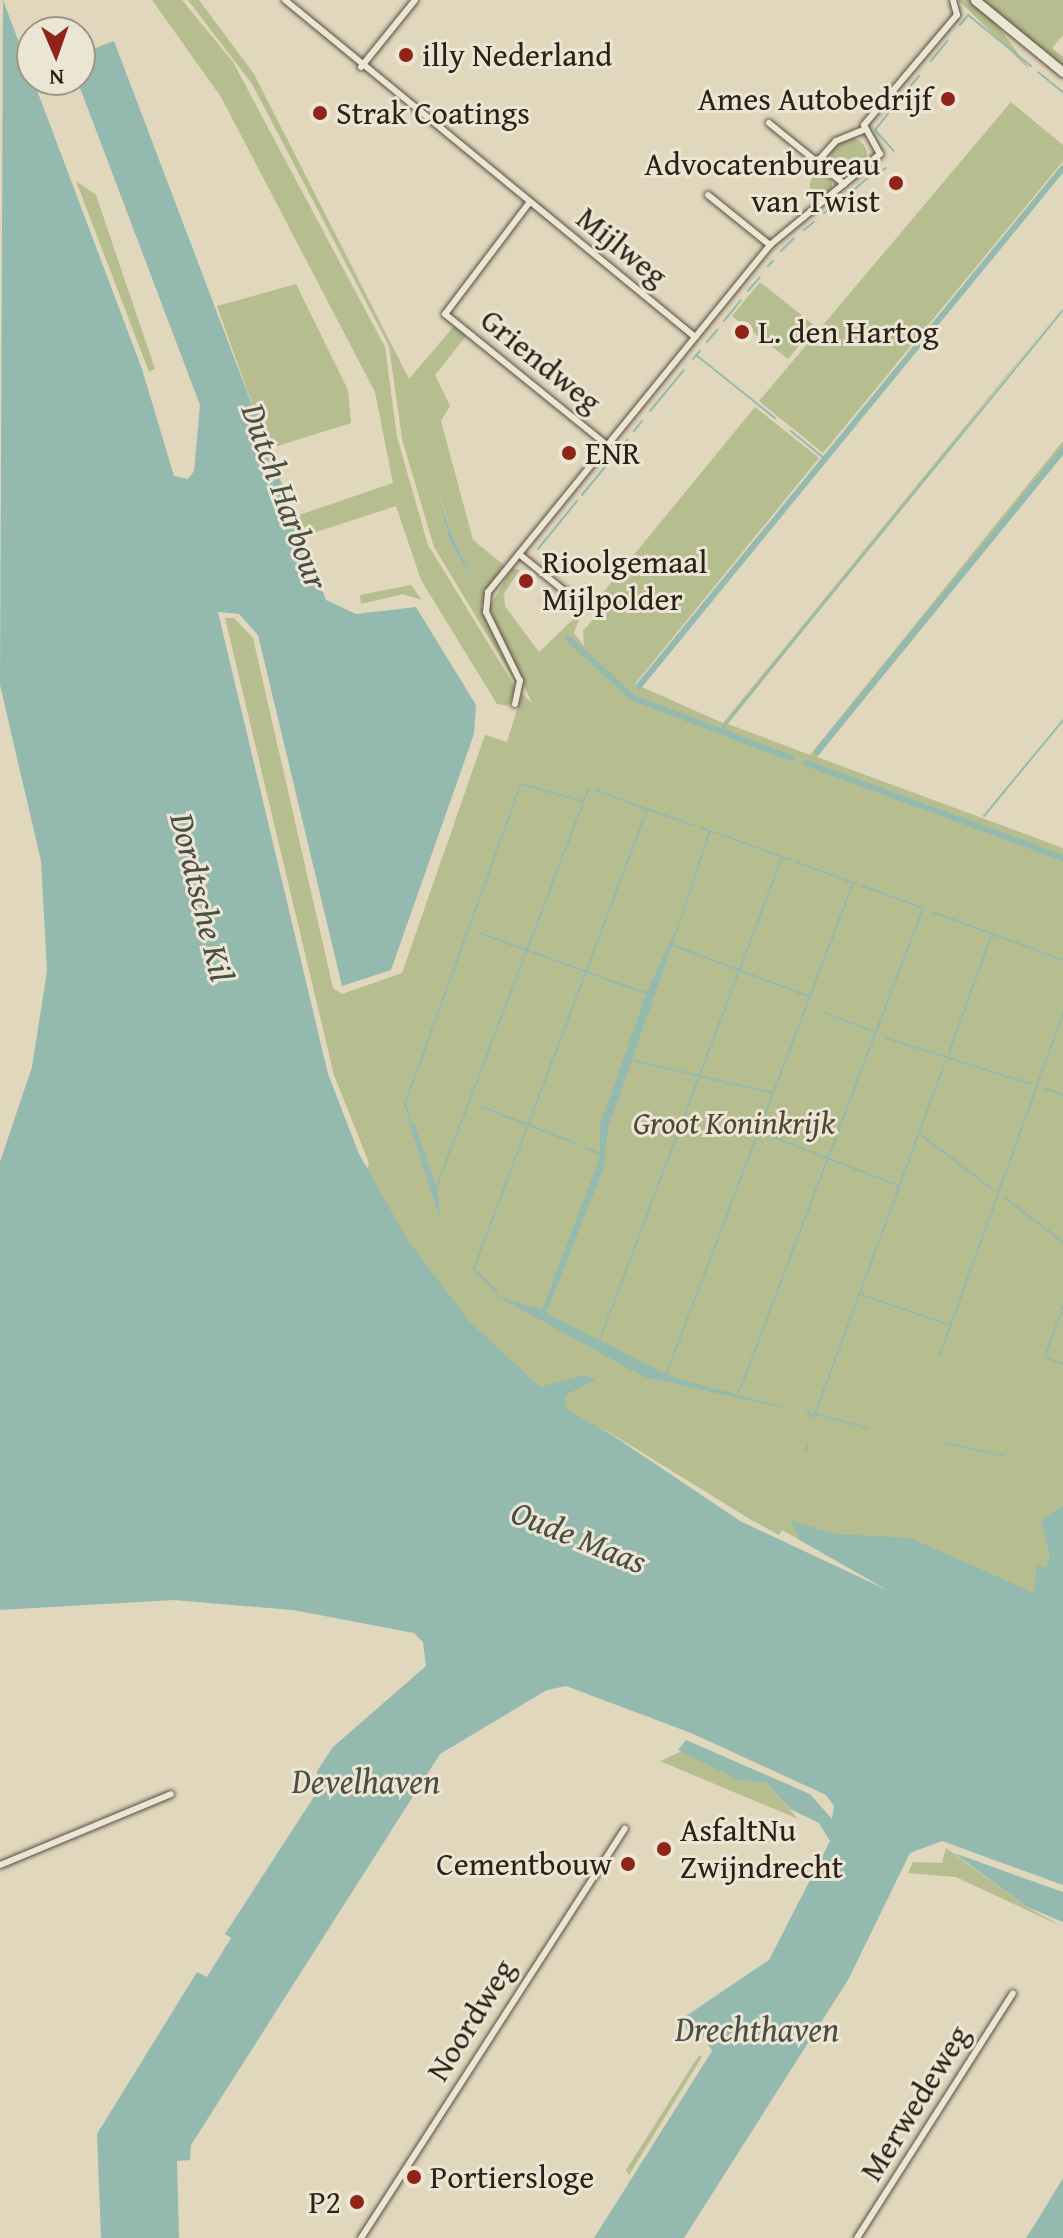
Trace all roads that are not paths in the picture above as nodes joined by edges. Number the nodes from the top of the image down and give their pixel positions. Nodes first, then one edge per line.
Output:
1 (285, 0) edge
2 (415, 0) edge
3 (953, 0) edge
4 (975, 0) edge
5 (361, 67) junction
6 (1063, 72) edge
7 (769, 123) dead end
8 (863, 130) junction
9 (817, 162) junction
10 (844, 184) junction
11 (708, 195) dead end
12 (529, 203) junction
13 (770, 245) junction
14 (695, 337) junction
15 (607, 445) junction
16 (519, 554) junction
17 (584, 607) dead end
18 (515, 704) dead end
19 (171, 1794) dead end
20 (625, 1829) dead end
21 (0, 1865) edge
22 (1013, 1993) dead end
23 (361, 2238) edge
24 (857, 2238) edge

1 - 5 street, Mijlweg
2 - 5 street
3 - 8 street
4 - 6 street
5 - 12 street, Mijlweg
7 - 9 street
8 - 9 street
8 - 10 street
9 - 10 street
10 - 13 street
11 - 13 street
12 - 14 street, Mijlweg
12 - 15 street, Griendweg
13 - 14 street
14 - 15 street, Griendweg
15 - 16 street, Griendweg
16 - 17 street
16 - 18 street, Griendweg
19 - 21 street
20 - 23 street, Noordweg
22 - 24 street, Merwedeweg

